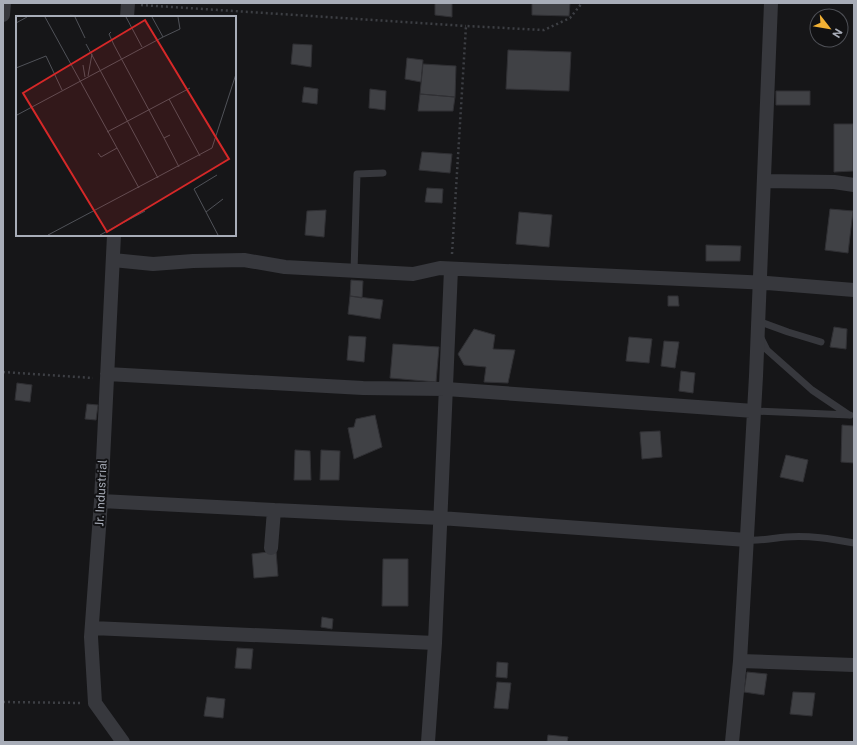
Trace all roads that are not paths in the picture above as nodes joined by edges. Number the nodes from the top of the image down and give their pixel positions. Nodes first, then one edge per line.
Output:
1 (4, 3) edge
2 (771, 3) edge
3 (3, 16) edge
4 (383, 174) dead end
5 (764, 181) junction
6 (854, 185) edge
7 (114, 236) edge
8 (113, 260) junction
9 (451, 269) junction
10 (354, 271) junction
11 (759, 284) junction
12 (854, 290) edge
13 (758, 326) junction
14 (821, 342) dead end
15 (107, 377) junction
16 (446, 389) junction
17 (754, 411) junction
18 (852, 415) edge
19 (101, 501) junction
20 (274, 510) junction
21 (440, 518) junction
22 (747, 540) junction
23 (854, 543) edge
24 (271, 548) dead end
25 (92, 628) junction
26 (435, 643) junction
27 (740, 660) junction
28 (854, 665) edge
29 (123, 742) edge
30 (428, 742) edge
31 (732, 742) edge

1 - 3 street
2 - 5 street
4 - 10 lane
5 - 6 street
5 - 11 street
7 - 8 street, Jr. Industrial
8 - 10 street
8 - 15 street, Jr. Industrial
9 - 10 street
9 - 11 street
9 - 16 street
11 - 12 street
11 - 13 street
13 - 14 lane
13 - 17 street
13 - 18 lane
15 - 16 street
15 - 19 street, Jr. Industrial
16 - 17 street
16 - 21 street
17 - 18 lane
17 - 22 street
19 - 20 street
19 - 25 street, Jr. Industrial
20 - 21 street
20 - 24 street
21 - 22 street
21 - 26 street
22 - 23 lane
22 - 27 street
25 - 26 street
25 - 29 street, Jr. Industrial
26 - 30 street
27 - 28 street
27 - 31 street

